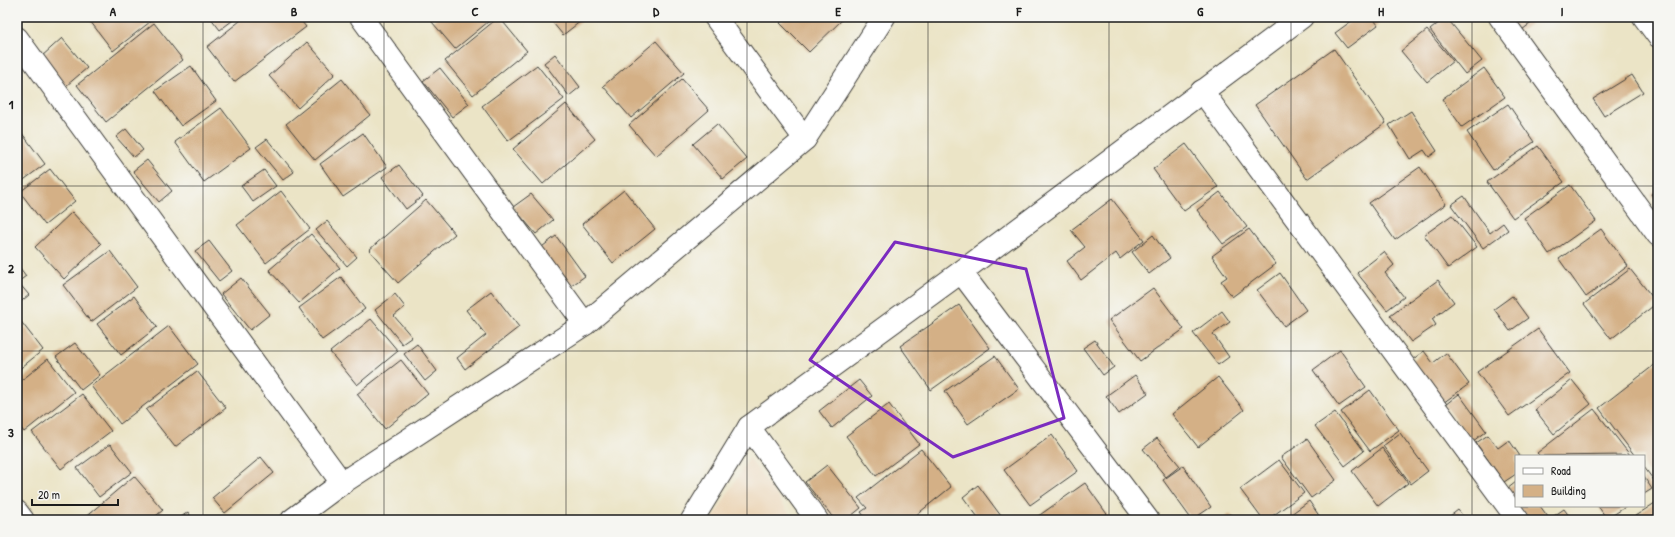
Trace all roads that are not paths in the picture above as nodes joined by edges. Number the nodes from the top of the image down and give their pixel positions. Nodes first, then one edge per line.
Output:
1 (361, 17) edge
2 (716, 17) edge
3 (884, 17) edge
4 (1302, 17) edge
5 (1500, 17) edge
6 (1644, 17) edge
7 (1658, 36) edge
8 (17, 38) edge
9 (1202, 91) junction
10 (805, 139) junction
11 (1658, 235) edge
12 (961, 272) junction
13 (585, 324) junction
14 (749, 427) junction
15 (342, 483) junction
16 (17, 512) edge
17 (23, 520) edge
18 (292, 520) edge
19 (692, 520) edge
20 (817, 520) edge
21 (1148, 520) edge
22 (1518, 520) edge

1 - 13 street
2 - 10 street
3 - 10 street
4 - 9 street
5 - 11 street
6 - 7 street
8 - 15 street
9 - 12 street
9 - 22 street
10 - 13 street
12 - 14 street
12 - 21 street
13 - 15 street
14 - 19 street
14 - 20 street
15 - 18 street
16 - 17 street

